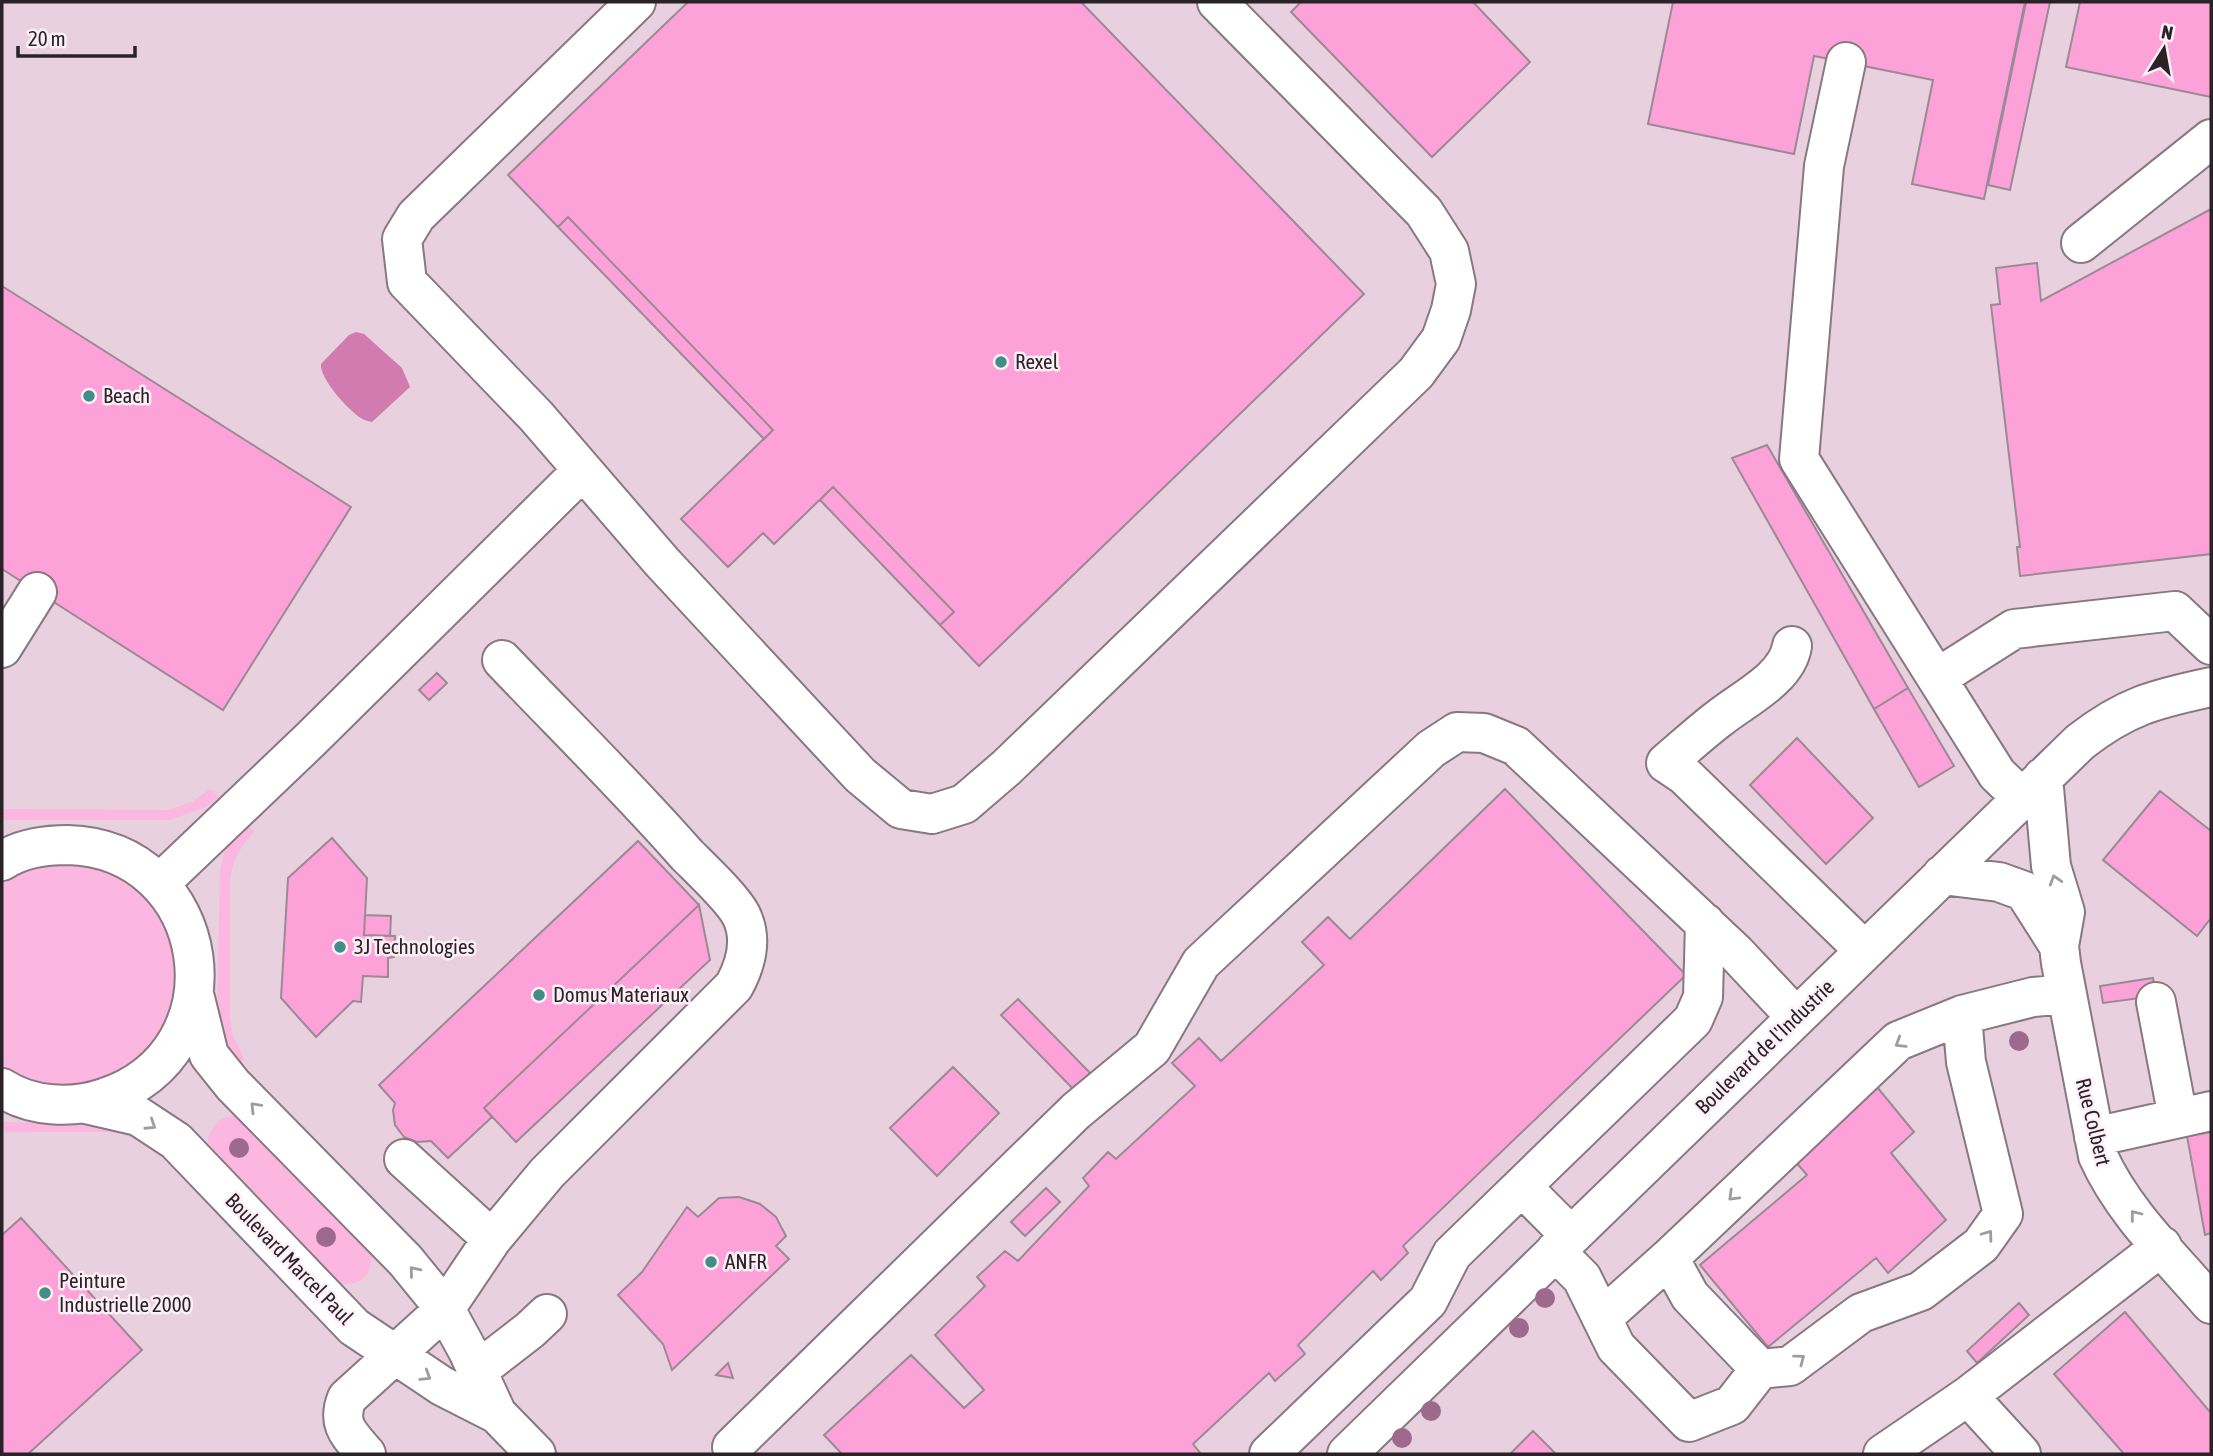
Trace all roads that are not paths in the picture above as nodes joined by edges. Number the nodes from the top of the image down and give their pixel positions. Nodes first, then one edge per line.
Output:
1 (636, 2) edge
2 (1217, 2) edge
3 (1846, 62) dead end
4 (2211, 139) edge
5 (2081, 243) dead end
6 (582, 471) junction
7 (37, 592) dead end
8 (2211, 645) edge
9 (1792, 646) dead end
10 (2, 648) edge
11 (502, 660) dead end
12 (1937, 678) junction
13 (2211, 687) edge
14 (2033, 788) junction
15 (2, 861) edge
16 (1942, 875) junction
17 (159, 884) junction
18 (1705, 923) junction
19 (2059, 946) junction
20 (1864, 950) junction
21 (2066, 994) junction
22 (194, 998) junction
23 (2156, 1002) dead end
24 (1962, 1015) junction
25 (1796, 1017) junction
26 (2, 1088) edge
27 (86, 1104) junction
28 (2195, 1115) edge
29 (2094, 1137) junction
30 (404, 1158) dead end
31 (1522, 1187) junction
32 (492, 1239) junction
33 (1563, 1243) junction
34 (2162, 1246) junction
35 (1669, 1258) junction
36 (2211, 1304) edge
37 (444, 1309) junction
38 (547, 1314) dead end
39 (1602, 1318) junction
40 (393, 1355) junction
41 (1760, 1369) junction
42 (477, 1371) junction
43 (1968, 1396) junction
44 (496, 1414) junction
45 (732, 1447) dead end
46 (366, 1454) edge
47 (536, 1454) edge
48 (1269, 1454) edge
49 (1347, 1454) edge
50 (1883, 1454) edge
51 (2021, 1454) edge

1 - 6 street
2 - 6 street
3 - 12 street
4 - 5 street
6 - 17 street
7 - 10 street
8 - 12 street
9 - 20 street
11 - 32 street
12 - 14 street
13 - 14 street, Boulevard de l'Industrie
14 - 16 street, Boulevard de l'Industrie
19 -> 14 street, Rue Colbert
15 - 17 street
16 - 19 street, Rue Colbert
16 - 20 street, Boulevard de l'Industrie
17 - 22 street
18 - 25 street
18 - 31 street
18 - 45 street
19 - 21 street, Rue Colbert
20 - 25 street, Boulevard de l'Industrie
21 - 24 street
21 - 29 street, Rue Colbert
22 - 27 street
37 -> 22 street, Boulevard Marcel Paul
23 - 28 street
24 -> 35 street
41 -> 24 street
25 - 33 street, Boulevard de l'Industrie
26 - 27 street
27 -> 40 street, Boulevard Marcel Paul
28 - 29 street
34 -> 29 street, Rue Colbert
30 - 32 street
31 - 33 street
31 - 48 street
32 - 37 street
33 - 39 street
33 - 49 street, Boulevard de l'Industrie
34 - 36 street, Rue Colbert
34 - 43 street
35 - 39 street
35 - 41 street
37 - 40 street
37 - 42 street, Boulevard Marcel Paul
38 - 42 street
39 - 41 street
40 -> 44 street, Boulevard Marcel Paul
40 - 46 street
42 - 44 street, Boulevard Marcel Paul
43 - 50 street
43 - 51 street
44 - 47 street, Boulevard Marcel Paul

